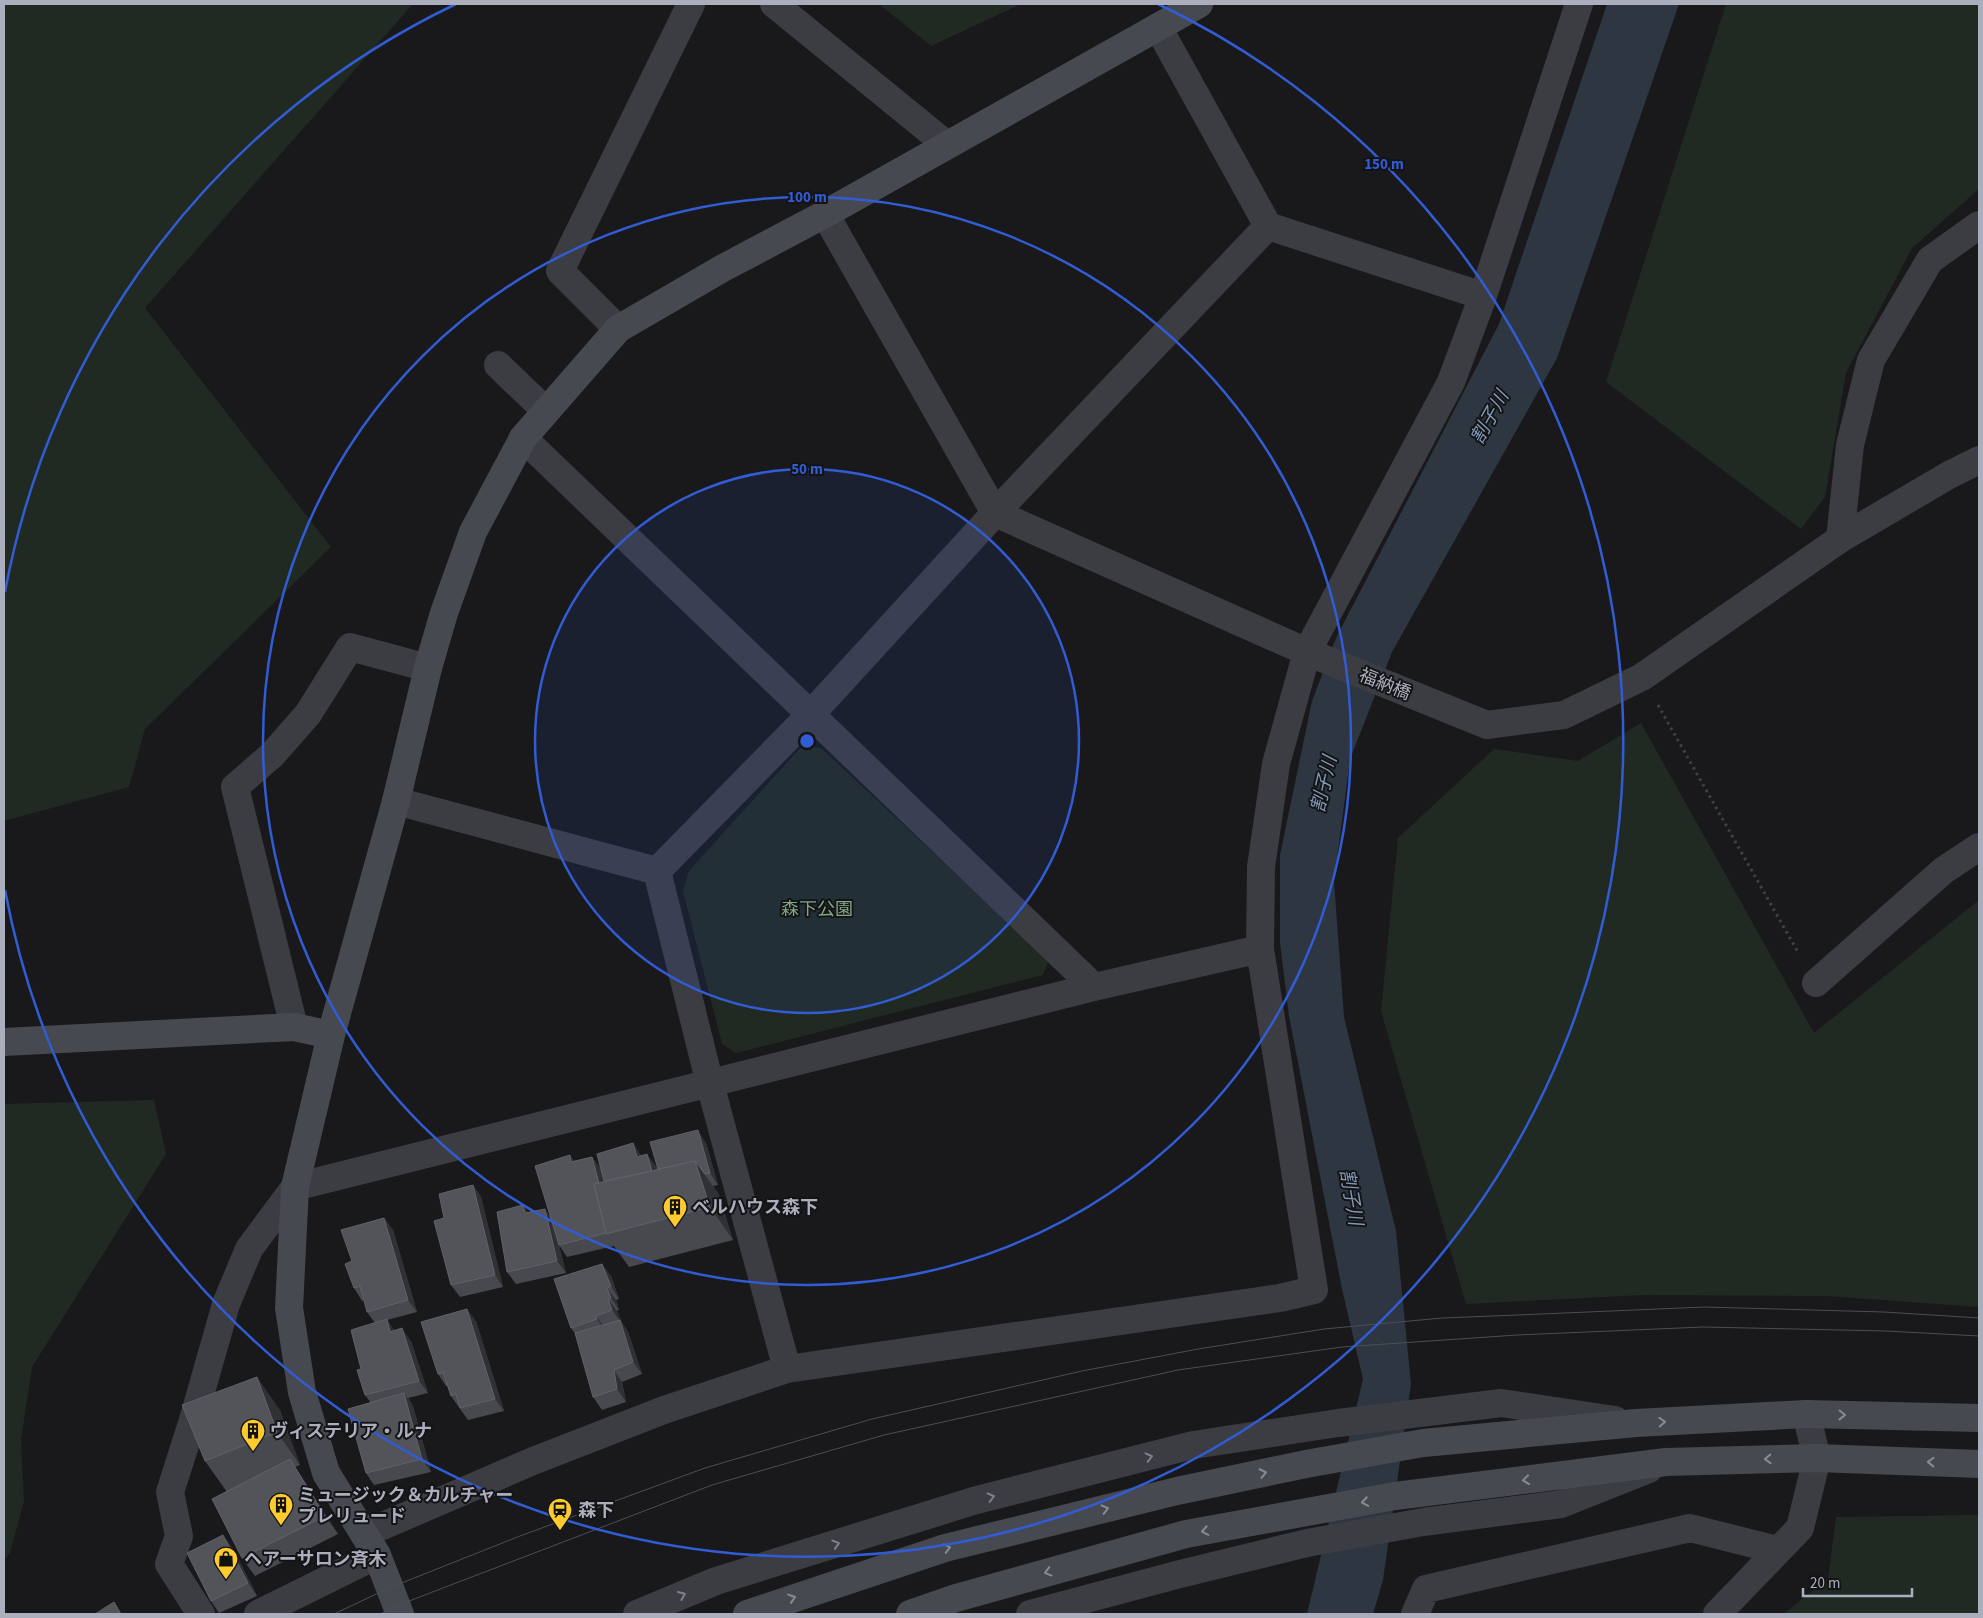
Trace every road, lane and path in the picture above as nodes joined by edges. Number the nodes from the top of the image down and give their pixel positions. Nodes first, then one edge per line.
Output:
1 (691, 4) edge
2 (774, 4) edge
3 (1200, 4) edge
4 (1579, 4) edge
5 (1158, 27) junction
6 (947, 145) junction
7 (825, 214) junction
8 (1268, 226) junction
9 (1979, 226) edge
10 (1482, 296) junction
11 (618, 330) junction
12 (498, 365) dead end
13 (546, 411) junction
14 (523, 438) junction
15 (1979, 460) edge
16 (995, 513) junction
17 (1840, 539) junction
18 (1307, 652) junction
19 (428, 668) junction
20 (1642, 677) junction
21 (811, 714) junction
22 (396, 801) junction
23 (1979, 847) edge
24 (657, 871) junction
25 (1260, 949) junction
26 (1816, 982) joint
27 (1094, 987) junction
28 (294, 1027) junction
29 (330, 1035) junction
30 (4, 1042) edge
31 (710, 1084) junction
32 (295, 1187) junction
33 (787, 1369) junction
34 (1806, 1414) junction
35 (1979, 1418) edge
36 (1636, 1423) junction
37 (1818, 1458) junction
38 (1666, 1462) junction
39 (1979, 1464) edge
40 (370, 1545) junction
41 (1777, 1550) junction
42 (1061, 1610) edge
43 (201, 1614) edge
44 (258, 1614) edge
45 (400, 1614) edge
46 (637, 1614) edge
47 (747, 1614) edge
48 (910, 1614) edge
49 (1030, 1614) edge
50 (1414, 1614) edge
51 (1717, 1614) edge

1 - 11 street
2 - 6 street
3 - 5 street
4 - 10 street
5 - 6 street
5 - 8 street
6 - 7 street
7 - 11 street
7 - 16 street
8 - 10 street
8 - 16 street
9 - 17 street
10 - 18 street
11 - 13 street
12 - 13 street
13 - 14 street
14 - 19 street
14 - 21 street
15 - 17 street, 福納橋
16 - 18 street, 福納橋
16 - 21 street
17 - 20 street, 福納橋
18 - 20 street, 福納橋
18 - 25 street
19 - 22 street
19 - 28 street
20 - 26 path
21 - 24 street
21 - 27 street
22 - 24 street
22 - 29 street
23 - 26 street
24 - 31 street
25 - 27 street
25 - 33 street
27 - 31 street
28 - 29 street
28 - 30 street
29 - 32 street
31 - 32 street
31 - 33 street
32 - 40 street
32 - 43 street
33 - 40 street
34 -> 35 street
36 -> 34 street
34 - 37 street
46 -> 36 street
47 -> 36 street
37 -> 38 street
39 -> 37 street
37 - 41 street
38 - 42 street
38 -> 48 street
40 - 44 street
40 - 45 street
41 - 50 street
41 - 51 street
42 - 49 street

